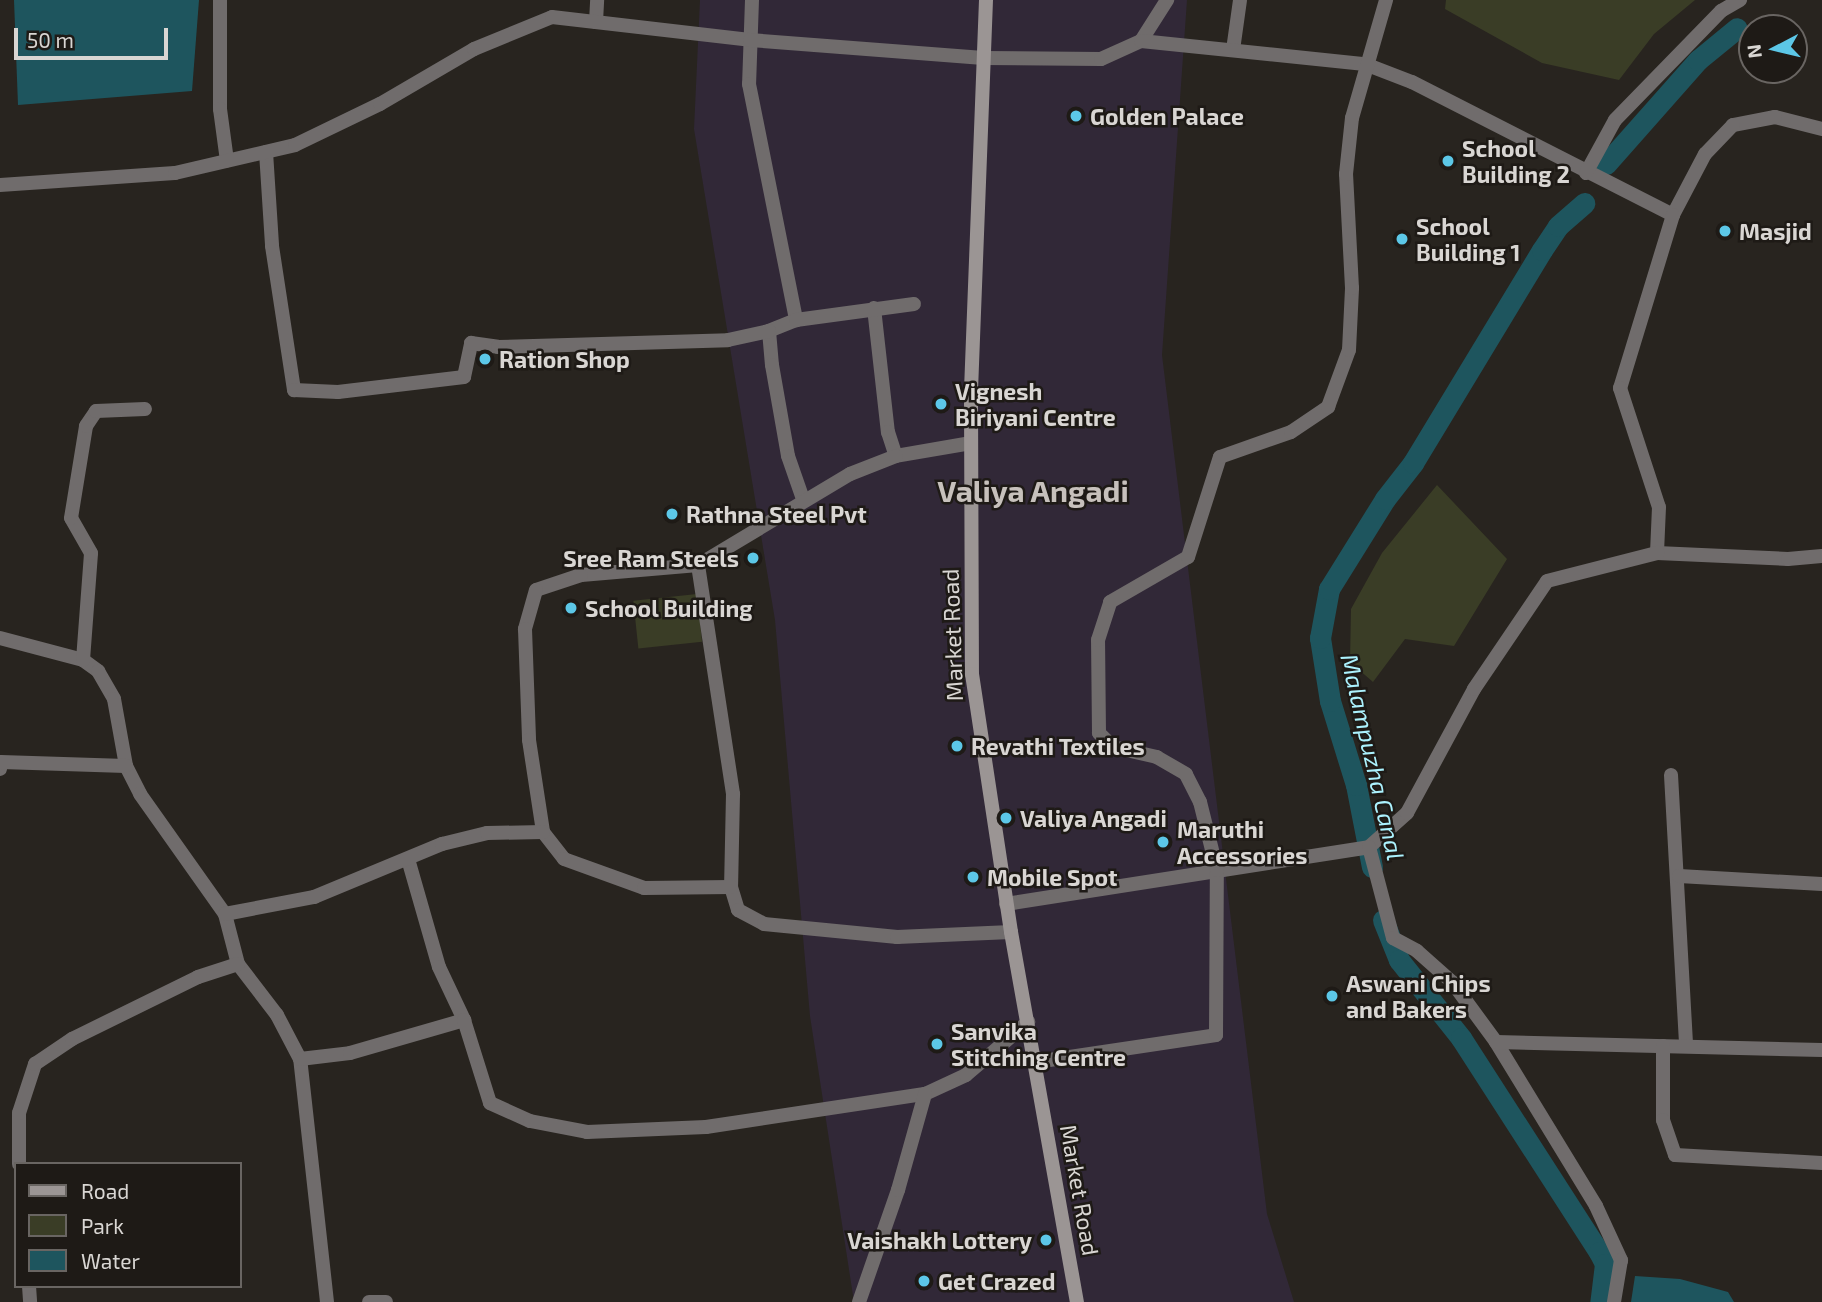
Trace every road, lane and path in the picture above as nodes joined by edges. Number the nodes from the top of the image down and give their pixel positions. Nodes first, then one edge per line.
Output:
1 (220, 0) edge
2 (597, 0) edge
3 (752, 0) edge
4 (986, 0) edge
5 (1167, 0) edge
6 (1240, 0) edge
7 (1386, 0) edge
8 (1740, 0) edge
9 (596, 22) junction
10 (750, 40) junction
11 (1141, 41) junction
12 (1233, 50) junction
13 (983, 58) junction
14 (1365, 64) junction
15 (1822, 129) edge
16 (266, 152) junction
17 (227, 161) junction
18 (1586, 173) junction
19 (0, 185) edge
20 (1672, 215) junction
21 (914, 304) dead end
22 (874, 308) junction
23 (796, 320) junction
24 (769, 331) junction
25 (145, 409) dead end
26 (971, 443) junction
27 (896, 456) junction
28 (803, 499) junction
29 (1657, 553) junction
30 (1822, 556) edge
31 (698, 565) junction
32 (0, 639) edge
33 (83, 660) junction
34 (0, 762) edge
35 (126, 766) junction
36 (1671, 775) dead end
37 (543, 832) junction
38 (1369, 847) junction
39 (408, 859) junction
40 (1217, 870) junction
41 (1679, 876) junction
42 (1822, 884) edge
43 (732, 887) junction
44 (1006, 904) junction
45 (225, 914) junction
46 (1011, 932) junction
47 (238, 964) junction
48 (464, 1020) junction
49 (1028, 1022) junction
50 (1496, 1042) junction
51 (1686, 1045) junction
52 (1663, 1046) junction
53 (1822, 1050) edge
54 (300, 1059) junction
55 (1036, 1062) junction
56 (925, 1094) junction
57 (19, 1162) edge
58 (1822, 1163) edge
59 (327, 1302) edge
60 (369, 1302) edge
61 (386, 1302) edge
62 (859, 1302) edge
63 (1077, 1302) edge
64 (1614, 1302) edge

1 - 17 street
2 - 9 street
3 - 10 street
4 - 13 main road, Market Road
5 - 11 street
6 - 12 street
7 - 14 street
8 - 18 street
9 - 10 street
9 - 16 street
10 - 13 street
10 - 23 street
11 - 12 street
11 - 13 street
12 - 14 street
13 - 26 main road, Market Road
14 - 18 street
14 - 40 street
15 - 20 street
16 - 17 street
16 - 24 street
17 - 19 street
18 - 20 street
20 - 29 street
21 - 22 street
22 - 23 street
22 - 27 street
23 - 24 street
24 - 28 street
25 - 33 street
26 - 27 street
26 - 44 main road, Market Road
27 - 28 street
28 - 31 street
29 - 30 street
29 - 38 street
31 - 37 street
31 - 43 street
32 - 33 street
33 - 35 street
34 - 35 street
35 - 45 street
36 - 41 street
37 - 39 street
37 - 43 street
38 - 40 street
38 - 50 street
39 - 45 street
39 - 48 street
40 - 44 street
40 - 55 street
41 - 42 street
41 - 51 street
43 - 46 street
44 - 46 main road, Market Road
45 - 47 street
46 - 49 main road, Market Road
47 - 54 street
47 - 57 street
48 - 54 street
48 - 56 street
49 - 55 main road, Market Road
49 - 56 street
50 - 52 street
50 - 64 street
51 - 52 street
51 - 53 street
52 - 58 street
54 - 59 street
55 - 63 main road, Market Road
56 - 62 street
60 - 61 street

